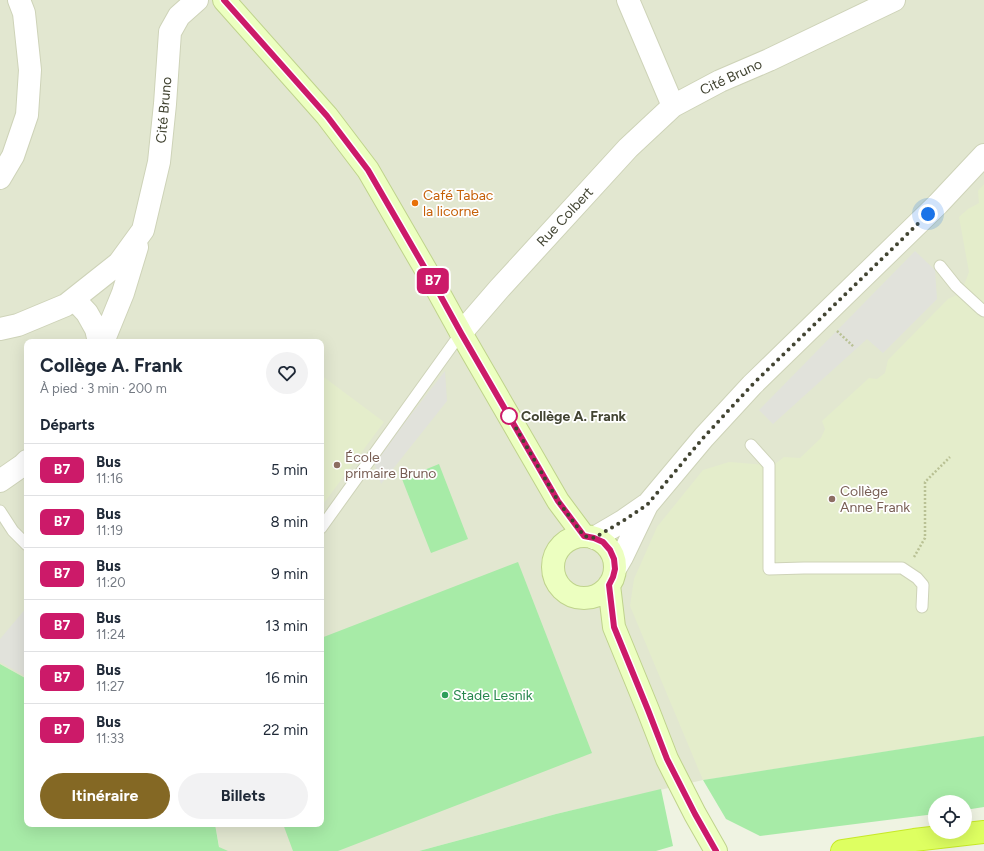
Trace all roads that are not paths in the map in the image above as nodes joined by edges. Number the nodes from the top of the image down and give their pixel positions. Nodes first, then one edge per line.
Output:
1 (19, 0) edge
2 (198, 0) edge
3 (224, 0) edge
4 (628, 0) edge
5 (894, 0) edge
6 (673, 106) junction
7 (984, 155) edge
8 (0, 178) edge
9 (143, 230) junction
10 (940, 266) dead end
11 (74, 299) junction
12 (984, 311) edge
13 (0, 329) edge
14 (461, 333) junction
15 (98, 339) edge
16 (104, 339) edge
17 (751, 445) dead end
18 (24, 465) edge
19 (0, 481) edge
20 (558, 501) junction
21 (647, 505) junction
22 (0, 511) edge
23 (324, 524) edge
24 (589, 537) junction
25 (24, 542) edge
26 (558, 549) junction
27 (612, 577) junction
28 (578, 598) junction
29 (922, 607) dead end
30 (614, 627) junction
31 (984, 832) edge
32 (716, 851) edge
33 (842, 851) edge

1 - 8 street
2 - 9 street, Cité Bruno
3 - 14 street
4 - 6 street
5 - 6 street, Cité Bruno
6 - 14 street, Rue Colbert
7 - 21 street
9 - 11 street, Cité Bruno
9 - 16 street, Cité Bruno
10 - 12 lane
11 - 13 street, Cité Bruno
11 - 15 street
14 - 20 street
14 - 23 lane
17 - 29 lane
18 - 19 street
20 - 24 street
20 - 26 street
21 - 24 street
21 - 27 street
22 - 25 lane
24 - 26 street
24 - 27 street
26 - 28 street
27 - 28 street
27 - 30 street
28 - 30 street
30 - 32 street
31 - 33 highway

